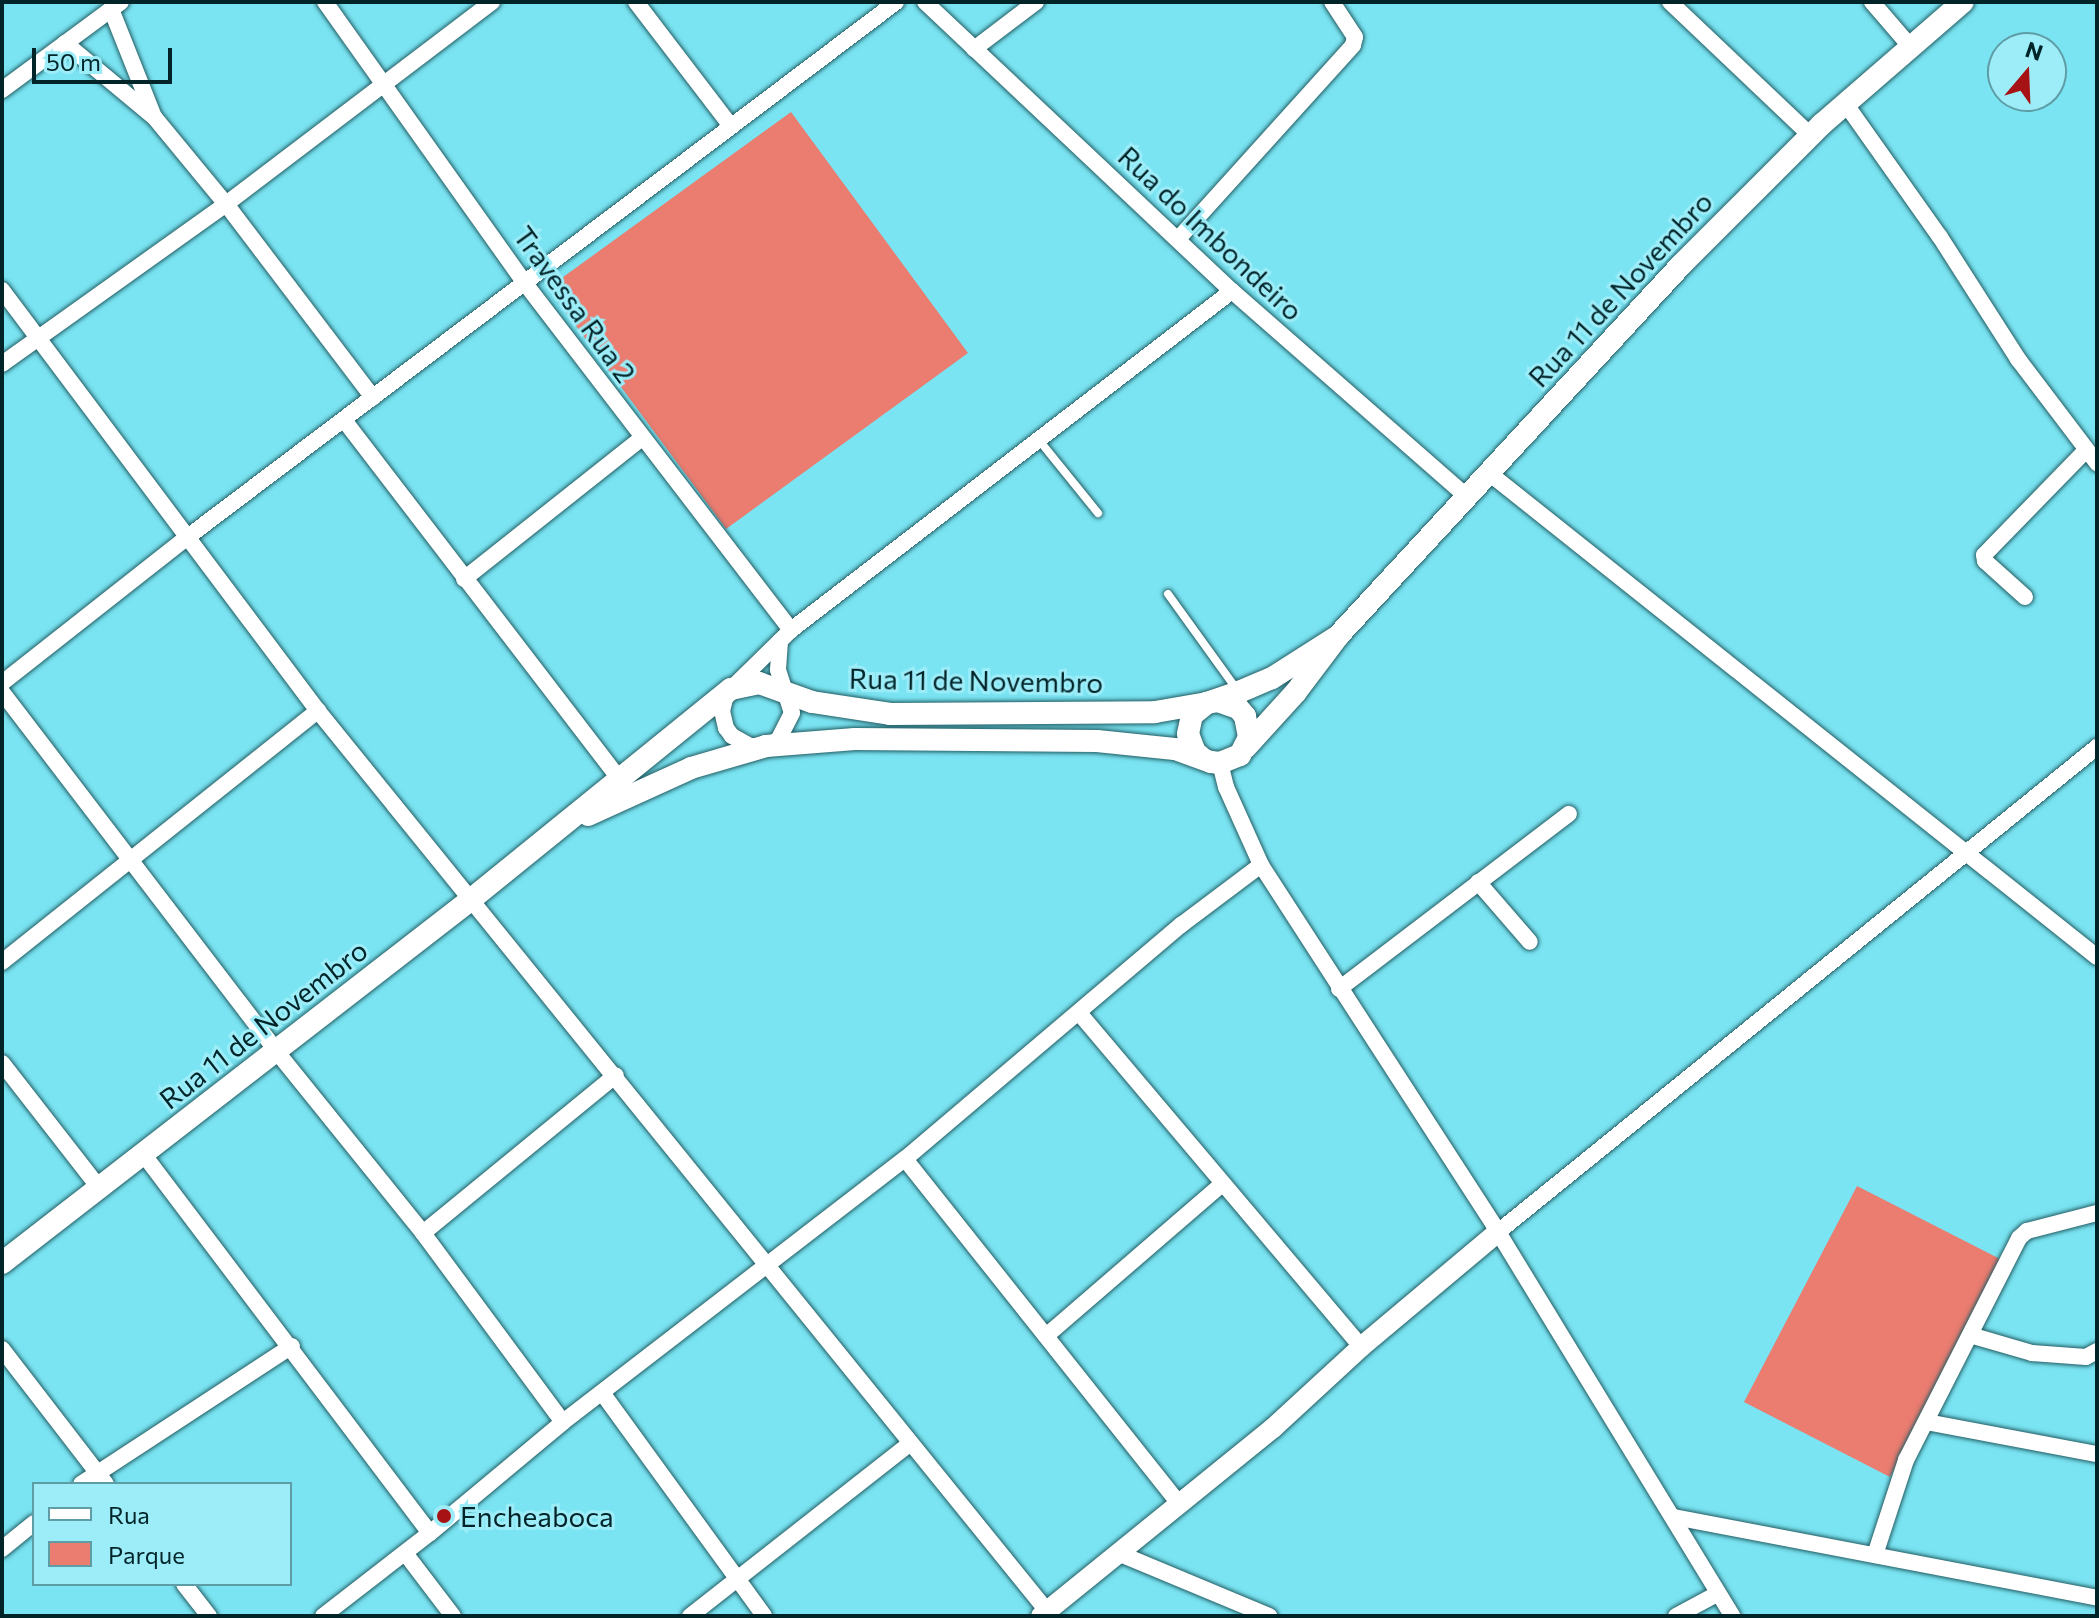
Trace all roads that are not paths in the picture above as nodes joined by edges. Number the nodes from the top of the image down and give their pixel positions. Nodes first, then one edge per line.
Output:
1 (325, 2) edge
2 (492, 2) edge
3 (636, 2) edge
4 (896, 2) edge
5 (925, 2) edge
6 (1036, 2) edge
7 (1332, 2) edge
8 (1670, 2) edge
9 (1872, 2) edge
10 (1963, 2) edge
11 (116, 6) edge
12 (65, 43) junction
13 (1910, 46) junction
14 (974, 49) junction
15 (384, 83) junction
16 (2, 90) edge
17 (1845, 103) junction
18 (155, 118) junction
19 (730, 125) junction
20 (1810, 135) junction
21 (226, 204) junction
22 (1178, 239) junction
23 (524, 282) junction
24 (2, 290) edge
25 (1232, 291) junction
26 (38, 338) junction
27 (2, 364) edge
28 (373, 398) junction
29 (344, 420) junction
30 (642, 438) junction
31 (1039, 440) junction
32 (2091, 457) edge
33 (1489, 473) junction
34 (1467, 497) junction
35 (1098, 513) dead end
36 (185, 539) junction
37 (464, 579) junction
38 (1168, 594) dead end
39 (2025, 597) dead end
40 (786, 635) junction
41 (1338, 636) junction
42 (2, 683) edge
43 (731, 689) junction
44 (2, 692) edge
45 (1239, 692) junction
46 (789, 694) junction
47 (1207, 703) junction
48 (318, 711) junction
49 (766, 746) junction
50 (1246, 747) junction
51 (2097, 747) edge
52 (1211, 761) junction
53 (619, 778) junction
54 (1569, 814) dead end
55 (558, 829) junction
56 (1965, 854) junction
57 (131, 861) junction
58 (1261, 865) junction
59 (1478, 882) junction
60 (469, 901) junction
61 (1530, 942) dead end
62 (2097, 957) edge
63 (2, 962) edge
64 (1339, 989) junction
65 (1080, 1014) junction
66 (277, 1052) junction
67 (2, 1063) edge
68 (616, 1075) junction
69 (144, 1155) junction
70 (905, 1159) junction
71 (1222, 1184) junction
72 (100, 1189) junction
73 (2097, 1213) edge
74 (1498, 1232) junction
75 (423, 1233) junction
76 (2, 1263) edge
77 (769, 1264) junction
78 (1970, 1335) junction
79 (1046, 1336) junction
80 (292, 1346) junction
81 (1361, 1347) junction
82 (2, 1349) edge
83 (2097, 1351) edge
84 (603, 1394) junction
85 (563, 1422) junction
86 (1927, 1422) junction
87 (909, 1444) junction
88 (2097, 1454) edge
89 (102, 1478) edge
90 (1180, 1505) junction
91 (1674, 1517) junction
92 (32, 1525) edge
93 (430, 1533) junction
94 (2, 1549) edge
95 (405, 1553) junction
96 (1118, 1553) junction
97 (1875, 1555) junction
98 (737, 1579) junction
99 (186, 1586) edge
100 (1717, 1594) junction
101 (2097, 1598) edge
102 (1044, 1614) edge
103 (209, 1616) edge
104 (323, 1616) edge
105 (453, 1616) edge
106 (690, 1616) edge
107 (764, 1616) edge
108 (1269, 1616) edge
109 (1676, 1616) edge
110 (1732, 1616) edge

1 - 15 street, Travessa Rua 2
2 - 15 street
3 - 19 street
4 - 19 street
5 - 14 street, Rua do Imbondeiro
6 - 14 street
7 - 22 street
8 - 20 street
9 - 13 street
10 - 13 main road, Rua 11 de Novembro
11 - 12 street
11 - 18 street
12 - 16 street
12 - 18 street
13 - 17 main road, Rua 11 de Novembro
14 - 22 street, Rua do Imbondeiro
15 - 21 street
15 - 23 street, Travessa Rua 2
17 - 20 main road, Rua 11 de Novembro
17 - 32 street
18 - 21 street
19 - 23 street
20 - 33 main road, Rua 11 de Novembro
21 - 26 street
21 - 28 street
22 - 25 street, Rua do Imbondeiro
23 - 28 street
23 - 30 street, Travessa Rua 2
24 - 26 street
25 - 31 street
25 - 34 street, Rua do Imbondeiro
26 - 27 street
26 - 36 street
28 - 29 street
29 - 36 street
29 - 37 street
30 - 37 street
30 - 40 street, Travessa Rua 2
31 - 35 lane
31 - 40 street
32 - 39 street
33 - 34 main road, Rua 11 de Novembro
33 - 56 street
34 - 41 main road, Rua 11 de Novembro
36 - 42 street
36 - 48 street
37 - 53 street
38 - 45 lane
40 - 43 street
40 - 46 street
41 - 45 main road, Rua 11 de Novembro
41 - 50 main road, Rua 11 de Novembro
43 - 46 main road, Rua 11 de Novembro
43 - 49 street
43 - 53 main road, Rua 11 de Novembro
44 - 57 street
45 - 47 main road, Rua 11 de Novembro
46 - 47 main road, Rua 11 de Novembro
46 - 49 street
47 - 50 main road, Rua 11 de Novembro
47 - 52 main road
48 - 57 street
48 - 60 street
49 - 52 main road, Rua 11 de Novembro
49 - 55 main road, Rua 11 de Novembro
50 - 52 main road, Rua 11 de Novembro
51 - 56 street
52 - 58 street
53 - 55 main road, Rua 11 de Novembro
54 - 59 street
55 - 60 main road, Rua 11 de Novembro
56 - 62 street
56 - 74 street
57 - 63 street
57 - 66 street
58 - 64 street
58 - 65 street
59 - 61 street
59 - 64 street
60 - 66 main road, Rua 11 de Novembro
60 - 68 street
64 - 74 street
65 - 70 street
65 - 71 street
66 - 69 main road, Rua 11 de Novembro
66 - 75 street
67 - 72 street
68 - 75 street
68 - 77 street
69 - 72 main road, Rua 11 de Novembro
69 - 80 street
70 - 77 street
70 - 79 street
71 - 79 street
71 - 81 street
72 - 76 main road, Rua 11 de Novembro
73 - 78 street
74 - 81 street
74 - 91 street
75 - 85 street
77 - 84 street
77 - 87 street
78 - 83 street
78 - 86 street
79 - 90 street
80 - 89 street
80 - 93 street
81 - 90 street
82 - 89 street
84 - 85 street
84 - 98 street
85 - 93 street
86 - 88 street
86 - 97 street
87 - 98 street
87 - 102 street
90 - 96 street
91 - 97 street
91 - 100 street
92 - 94 street
93 - 95 street
95 - 104 street
95 - 105 street
96 - 102 street
96 - 108 street
97 - 101 street
98 - 106 street
98 - 107 street
99 - 103 street
100 - 109 street
100 - 110 street

